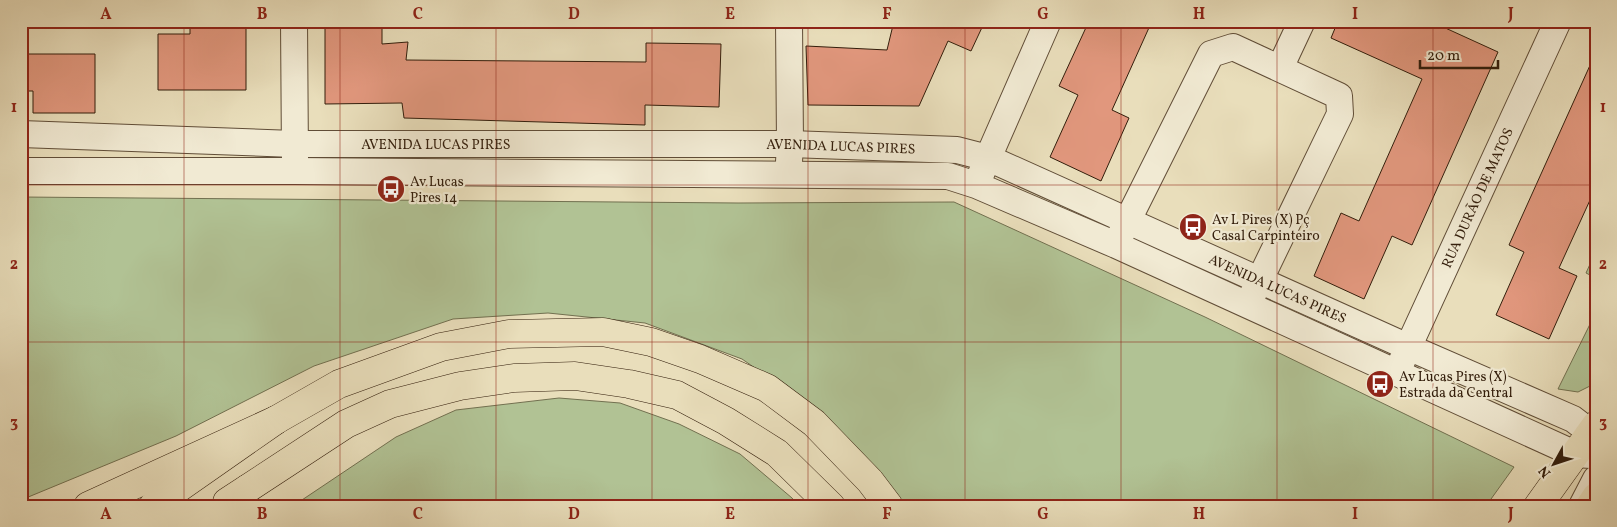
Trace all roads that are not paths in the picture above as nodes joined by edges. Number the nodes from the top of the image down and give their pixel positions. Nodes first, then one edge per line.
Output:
1 (294, 21) edge
2 (789, 21) edge
3 (1048, 21) edge
4 (1302, 21) edge
5 (1558, 21) edge
6 (1280, 68) junction
7 (21, 134) edge
8 (294, 144) junction
9 (790, 144) junction
10 (988, 158) junction
11 (21, 171) edge
12 (295, 171) junction
13 (787, 175) junction
14 (976, 185) junction
15 (1128, 221) junction
16 (1116, 245) junction
17 (1260, 280) junction
18 (1247, 306) junction
19 (1408, 347) junction
20 (1396, 373) junction
21 (276, 420) junction
22 (1591, 441) edge
23 (1596, 479) edge
24 (239, 497) edge
25 (1596, 497) edge
26 (88, 506) edge
27 (153, 506) edge
28 (220, 506) edge
29 (831, 506) edge
30 (889, 506) edge
31 (1538, 506) edge
32 (1582, 506) edge
33 (1590, 506) edge

1 - 8 street
2 - 9 street
3 - 10 street
4 - 6 street
5 - 19 street, RUA DURÃO DE MATOS
6 - 15 street
6 - 17 street
7 - 8 street, AVENIDA LUCAS PIRES
8 - 9 street, AVENIDA LUCAS PIRES
8 - 12 street
9 - 10 street, AVENIDA LUCAS PIRES
9 - 13 street
10 - 14 street
10 - 15 street, AVENIDA LUCAS PIRES
11 - 12 street, AVENIDA LUCAS PIRES
12 - 13 street, AVENIDA LUCAS PIRES
13 - 14 street, AVENIDA LUCAS PIRES
14 - 16 street, AVENIDA LUCAS PIRES
15 - 16 street
15 - 17 street, AVENIDA LUCAS PIRES
16 - 18 street, AVENIDA LUCAS PIRES
17 - 18 street
17 - 19 street, AVENIDA LUCAS PIRES
18 - 20 street, AVENIDA LUCAS PIRES
19 - 20 street, RUA DURÃO DE MATOS
19 - 22 street, AVENIDA LUCAS PIRES
20 - 22 street, AVENIDA LUCAS PIRES
21 - 26 main road
21 - 27 main road
21 - 30 main road
22 - 31 main road
23 - 32 street
24 - 28 main road
24 - 29 main road
25 - 33 main road

